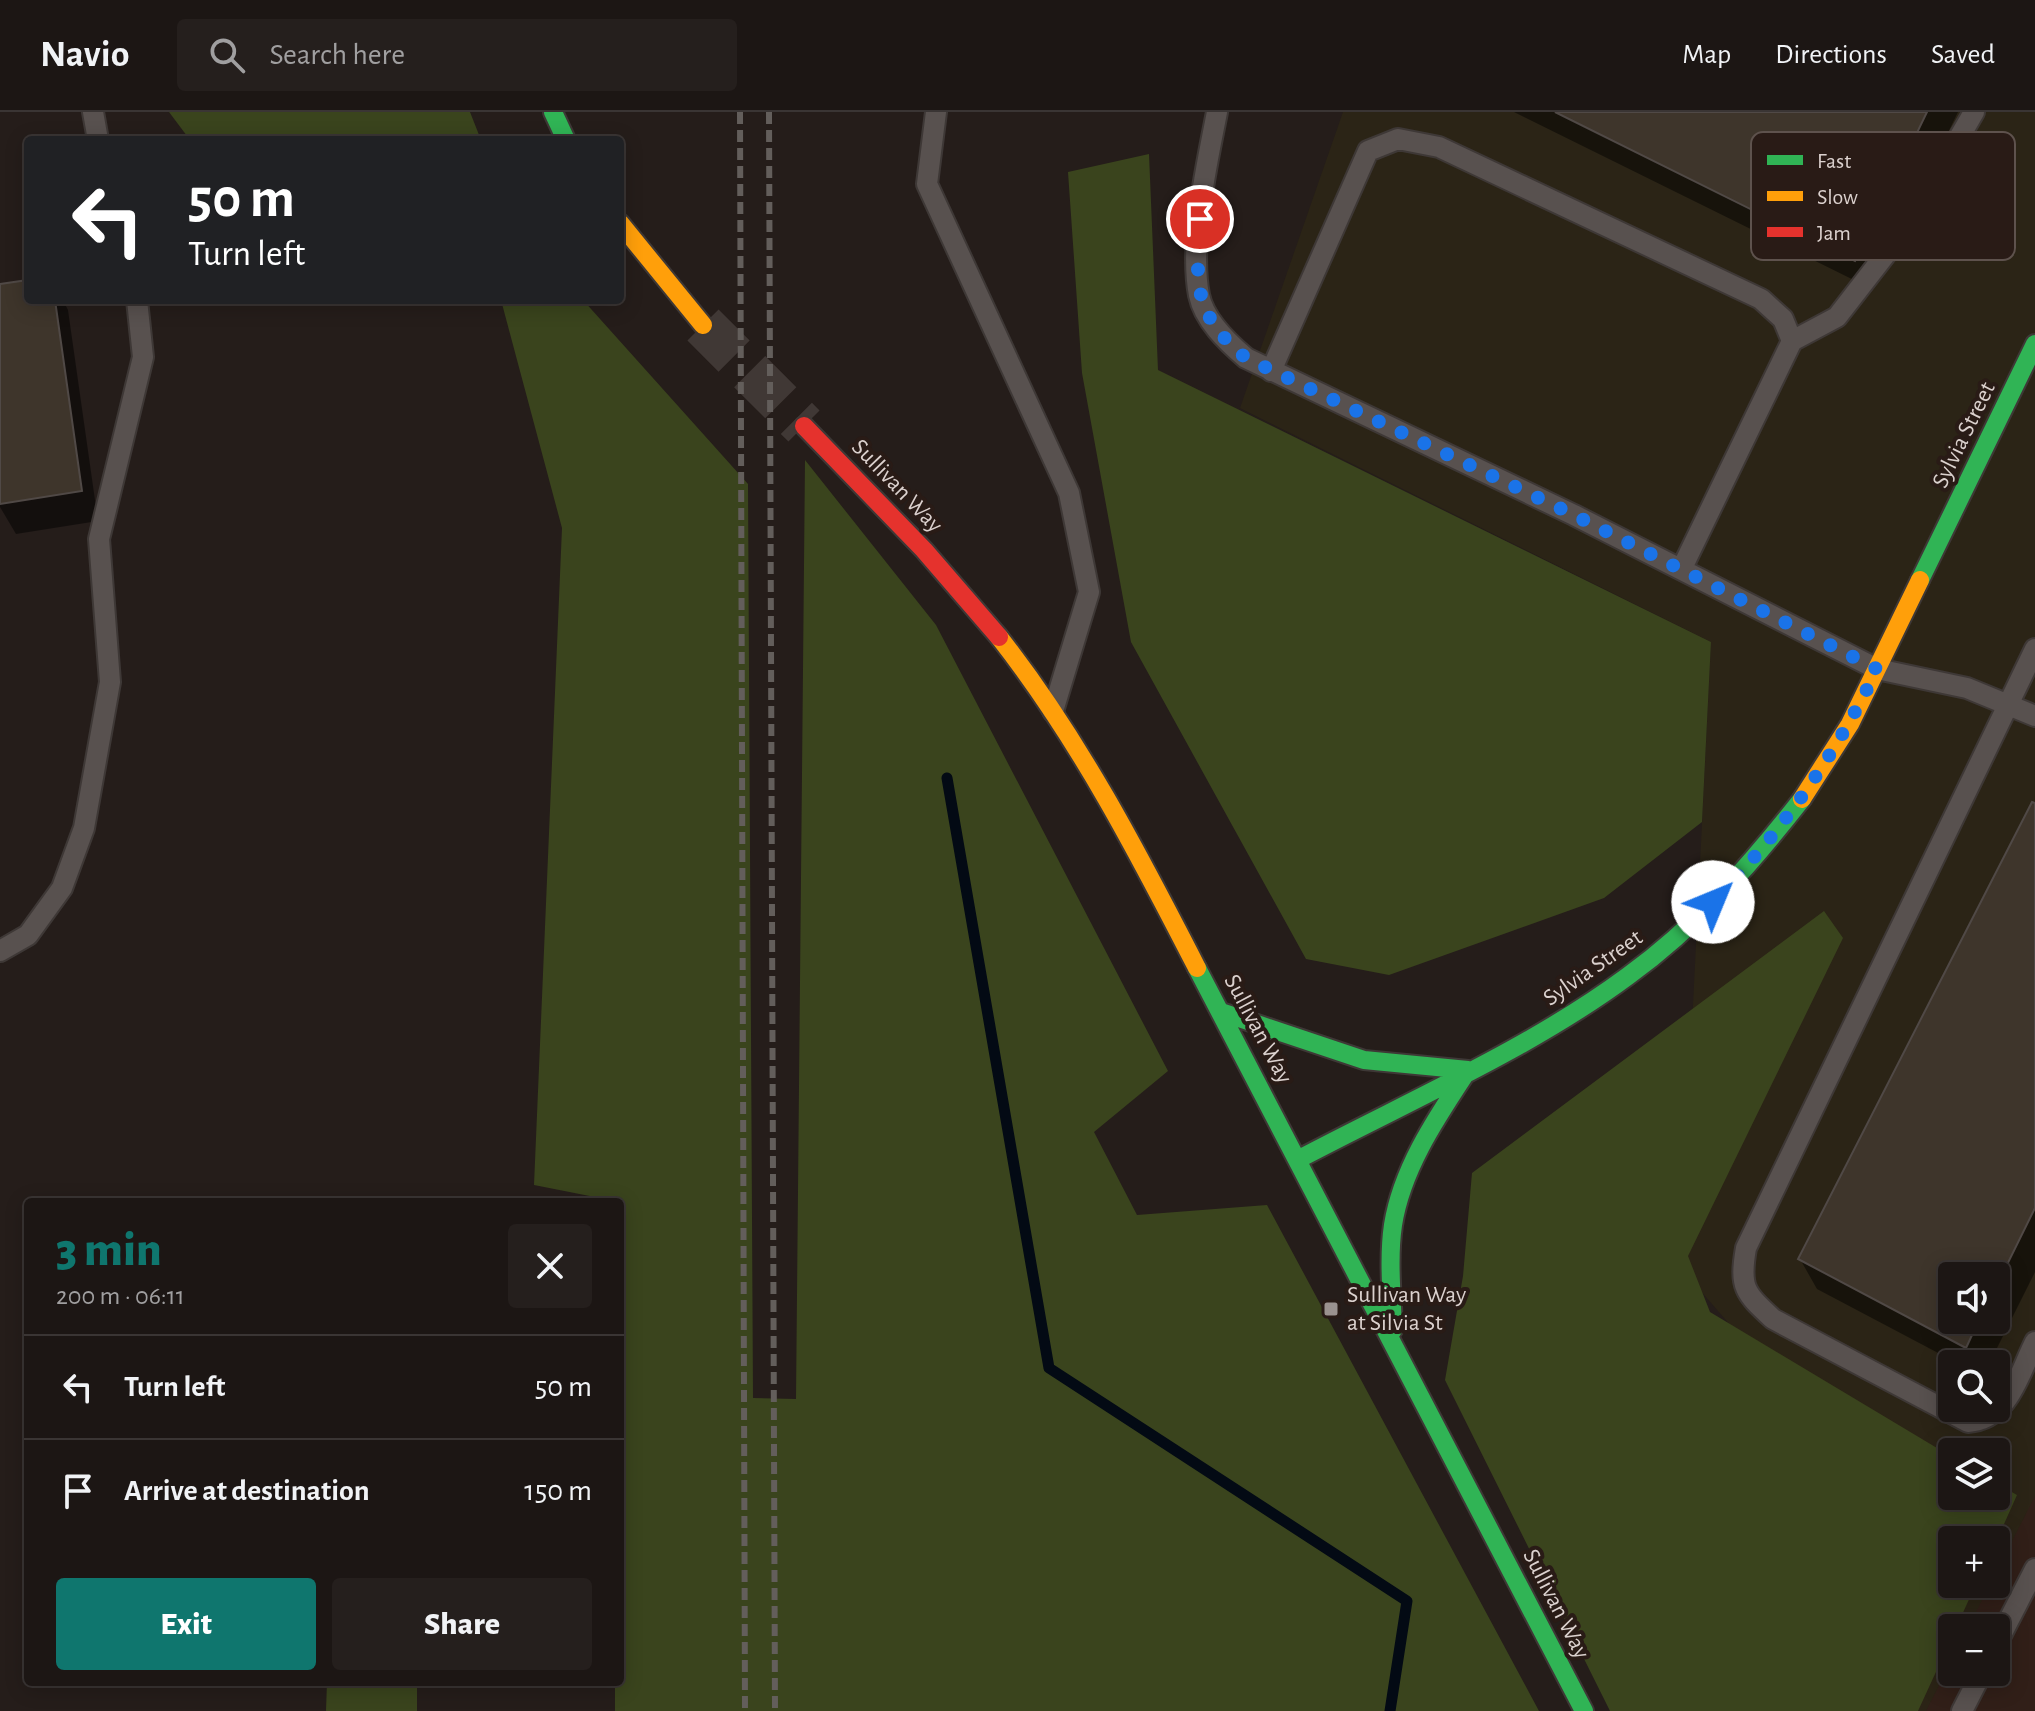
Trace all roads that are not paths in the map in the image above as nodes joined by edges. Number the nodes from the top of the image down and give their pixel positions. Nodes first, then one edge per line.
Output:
1 (93, 112) edge
2 (553, 112) edge
3 (936, 112) edge
4 (1217, 112) edge
5 (1974, 112) edge
6 (1962, 132) edge
7 (97, 136) edge
8 (564, 136) edge
9 (624, 228) edge
10 (1881, 260) edge
11 (137, 304) edge
12 (703, 325) tunnel mouth
13 (1792, 341) junction
14 (2035, 344) edge
15 (1271, 371) junction
16 (804, 426) tunnel mouth
17 (1682, 568) junction
18 (2035, 649) edge
19 (1877, 669) junction
20 (2009, 703) junction
21 (1053, 711) junction
22 (2035, 716) edge
23 (0, 951) edge
24 (1221, 1012) junction
25 (1468, 1070) junction
26 (1299, 1159) junction
27 (1393, 1341) junction
28 (2035, 1342) edge
29 (2035, 1569) edge
30 (2010, 1618) edge
31 (1975, 1686) edge
32 (1584, 1711) edge
33 (1962, 1711) edge

1 - 7 lane
2 - 8 main road
3 - 21 lane
4 - 15 lane
5 - 6 lane
9 - 12 main road
10 - 13 lane
11 - 23 lane
13 - 15 lane
13 - 17 lane
14 - 19 main road, Sylvia Street
15 - 17 lane
16 - 21 main road, Sullivan Way
17 - 19 lane
18 - 20 lane
19 - 20 lane
19 - 25 main road, Sylvia Street
20 - 22 lane
20 - 28 lane
21 - 24 main road, Sullivan Way
24 - 25 main road
24 - 26 main road, Sullivan Way
25 - 26 main road, Sylvia Street
25 - 27 main road
26 - 27 main road, Sullivan Way
27 - 32 main road, Sullivan Way
29 - 30 lane
31 - 33 lane

